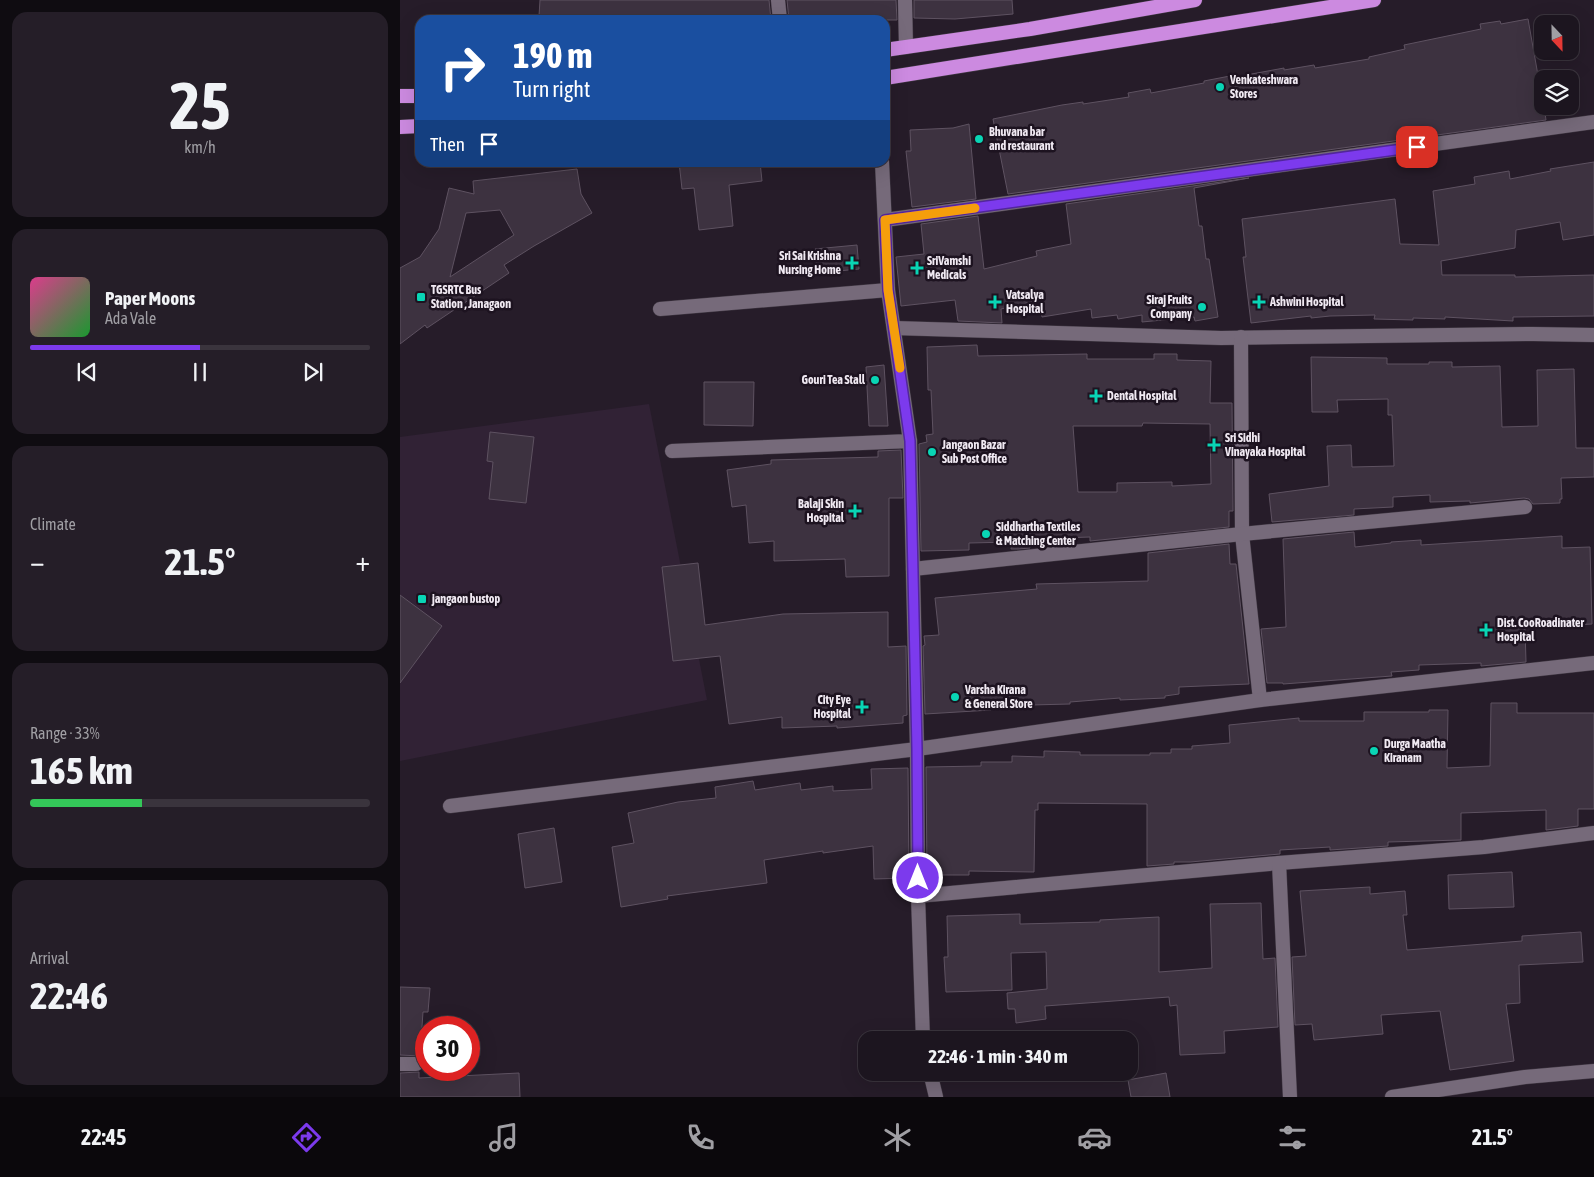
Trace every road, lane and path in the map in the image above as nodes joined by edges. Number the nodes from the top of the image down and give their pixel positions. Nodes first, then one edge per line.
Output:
1 (778, 0) edge
2 (904, 0) edge
3 (1195, 0) edge
4 (1374, 0) edge
5 (780, 15) edge
6 (906, 47) junction
7 (890, 49) edge
8 (890, 77) edge
9 (400, 96) edge
10 (415, 96) edge
11 (1594, 122) edge
12 (415, 126) edge
13 (400, 127) edge
14 (882, 167) edge
15 (885, 220) junction
16 (888, 290) junction
17 (660, 309) dead end
18 (894, 328) junction
19 (1594, 335) edge
20 (1241, 338) junction
21 (910, 441) junction
22 (672, 451) dead end
23 (1525, 507) dead end
24 (1242, 534) junction
25 (913, 569) junction
26 (1594, 663) edge
27 (1260, 700) junction
28 (917, 749) junction
29 (450, 806) dead end
30 (1594, 833) edge
31 (1278, 863) junction
32 (918, 896) junction
33 (923, 1031) edge
34 (400, 1064) edge
35 (415, 1064) edge
36 (1594, 1071) edge
37 (932, 1081) edge
38 (936, 1097) edge
39 (1290, 1097) edge
40 (1392, 1097) edge

1 - 5 street
2 - 6 street
3 - 6 highway
4 - 8 highway
6 - 7 highway
9 - 10 highway
11 - 15 street
12 - 13 highway
14 - 15 street
15 - 16 street
16 - 17 street
16 - 18 street
18 - 20 street
18 - 21 street
19 - 20 street
20 - 24 street
21 - 22 street
21 - 25 street
23 - 24 street
24 - 25 street
24 - 27 street
25 - 28 street
26 - 27 street
27 - 28 street
28 - 29 street
28 - 32 street
30 - 31 street
31 - 32 street
31 - 39 street
32 - 33 street
34 - 35 street
36 - 40 street
37 - 38 street

